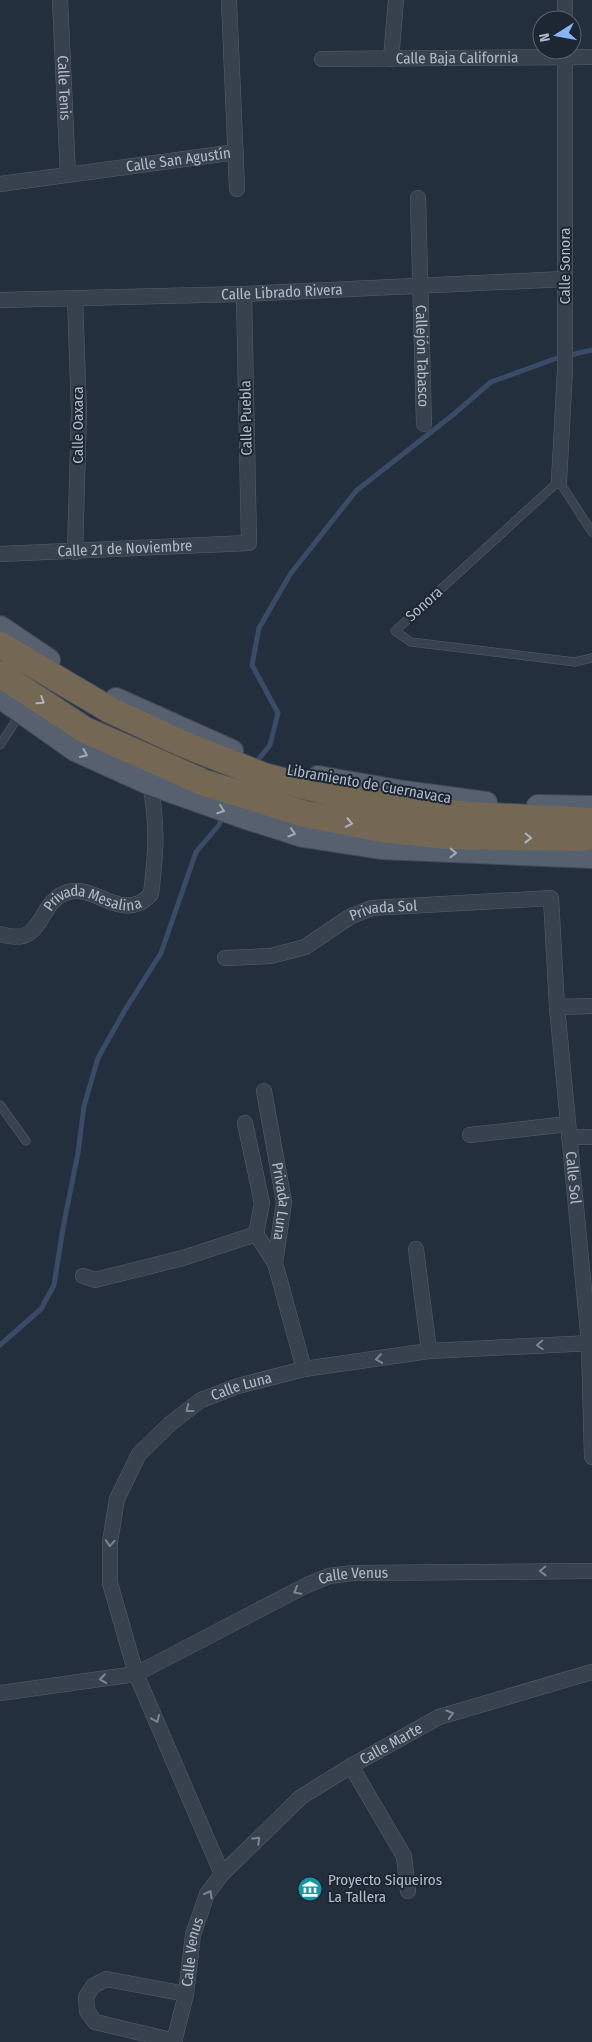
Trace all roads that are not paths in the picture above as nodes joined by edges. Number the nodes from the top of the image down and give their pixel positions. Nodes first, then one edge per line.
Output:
1 (60, 0) edge
2 (229, 0) edge
3 (396, 0) edge
4 (532, 55) edge
5 (322, 59) dead end
6 (391, 59) junction
7 (565, 60) edge
8 (236, 152) junction
9 (68, 175) junction
10 (0, 184) edge
11 (237, 189) dead end
12 (418, 198) dead end
13 (565, 279) junction
14 (421, 286) junction
15 (244, 294) junction
16 (74, 298) junction
17 (0, 300) edge
18 (424, 424) dead end
19 (559, 481) junction
20 (592, 532) edge
21 (249, 543) joint
22 (75, 552) junction
23 (0, 554) edge
24 (0, 627) edge
25 (0, 645) edge
26 (592, 658) edge
27 (0, 674) edge
28 (0, 697) edge
29 (21, 712) junction
30 (0, 745) edge
31 (235, 759) junction
32 (267, 771) junction
33 (150, 784) junction
34 (201, 792) junction
35 (592, 807) edge
36 (248, 808) junction
37 (592, 821) edge
38 (592, 838) edge
39 (592, 857) edge
40 (551, 898) joint
41 (0, 934) edge
42 (225, 958) dead end
43 (592, 1006) edge
44 (557, 1007) junction
45 (264, 1091) dead end
46 (0, 1105) edge
47 (245, 1123) dead end
48 (569, 1130) junction
49 (470, 1135) dead end
50 (592, 1137) edge
51 (26, 1141) dead end
52 (256, 1234) junction
53 (416, 1249) dead end
54 (275, 1263) junction
55 (83, 1276) dead end
56 (590, 1343) edge
57 (429, 1351) junction
58 (304, 1370) junction
59 (592, 1457) edge
60 (592, 1570) edge
61 (592, 1672) edge
62 (136, 1674) junction
63 (0, 1693) edge
64 (351, 1766) junction
65 (222, 1874) junction
66 (408, 1891) dead end
67 (186, 1994) junction
68 (174, 2041) edge

1 - 9 street, Calle Tenis
2 - 8 street, Calle San Agustín
3 - 6 street
4 - 6 street, Calle Baja California
5 - 6 street, Calle Baja California
7 - 13 street, Calle Sonora
8 - 9 street, Calle San Agustín
8 - 11 street
9 - 10 street, Calle San Agustín
12 - 14 street, Callejón Tabasco
13 - 14 street, Calle Librado Rivera
13 - 19 street, Calle Sonora
14 - 15 street, Calle Librado Rivera
14 - 18 street, Callejón Tabasco
15 - 16 street, Calle Librado Rivera
15 - 21 street, Calle Puebla
16 - 17 street, Calle Librado Rivera
16 - 22 street, Calle Oaxaca
19 - 20 lane
19 - 26 lane, Sonora
21 - 22 street, Calle 21 de Noviembre
22 - 23 street, Calle 21 de Noviembre
24 - 31 main road
25 - 31 highway
27 -> 34 highway
28 - 29 main road
29 - 30 lane
29 -> 33 main road
31 - 32 highway
32 - 35 main road, Libramiento de Cuernavaca
32 - 37 highway
33 - 34 main road
33 - 41 street, Privada Mesalina
34 -> 36 highway
36 -> 38 highway
36 -> 39 main road
40 - 42 street, Privada Sol
40 - 44 street, Calle Sol
43 - 44 street
44 - 48 street, Calle Sol
45 - 54 street, Privada Luna
46 - 51 lane
47 - 52 street
48 - 49 street
48 - 50 street
48 - 56 street, Calle Sol
52 - 54 street
52 - 55 street
53 - 57 street
54 - 58 street, Privada Luna
56 -> 57 street, Calle Luna
56 - 59 street, Calle Sol
57 -> 58 street, Calle Luna
58 -> 62 street, Calle Luna
60 -> 62 street, Calle Venus
64 -> 61 street, Calle Marte
62 -> 63 street, Calle Venus
62 -> 65 street
65 -> 64 street, Calle Marte
64 - 66 street
67 -> 65 street, Calle Venus
67 - 68 street, Calle Venus
67 - 68 street

